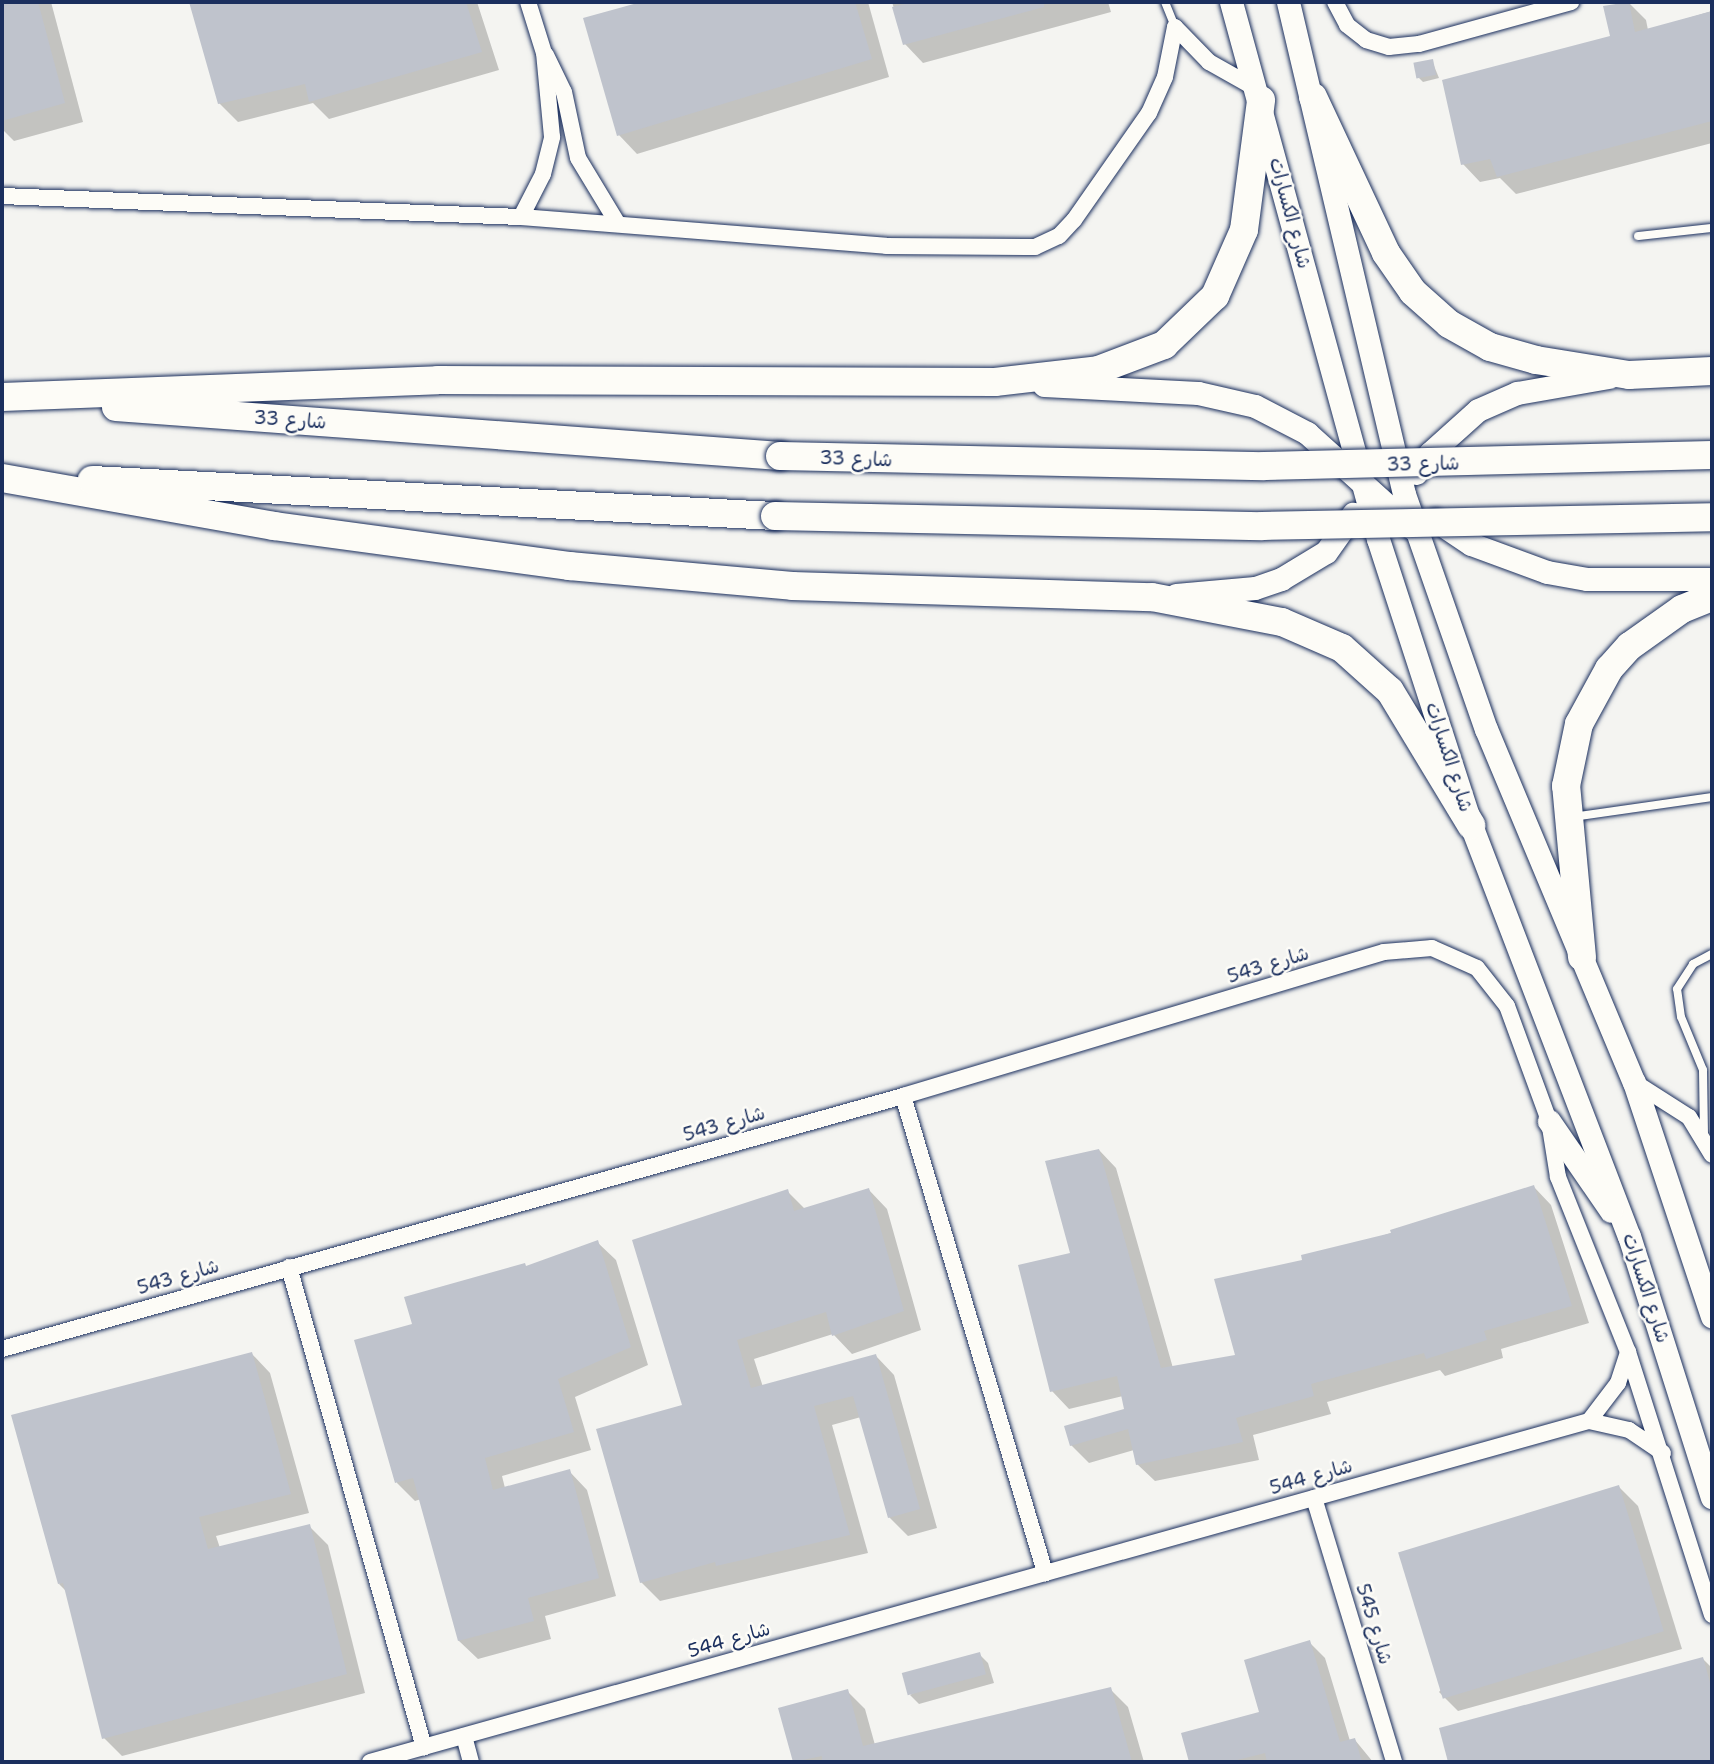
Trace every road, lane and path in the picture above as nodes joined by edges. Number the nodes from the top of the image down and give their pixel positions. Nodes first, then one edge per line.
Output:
1 (528, 2) edge
2 (1165, 2) edge
3 (1231, 2) edge
4 (1288, 2) edge
5 (1335, 2) edge
6 (1571, 2) edge
7 (1175, 27) junction
8 (544, 53) junction
9 (1259, 95) junction
10 (1314, 97) junction
11 (2, 196) edge
12 (521, 217) junction
13 (618, 225) junction
14 (1712, 228) edge
15 (1638, 236) dead end
16 (1712, 371) edge
17 (1629, 375) junction
18 (995, 382) junction
19 (2, 397) edge
20 (1394, 442) junction
21 (1712, 455) edge
22 (2, 477) edge
23 (1372, 480) junction
24 (1399, 503) junction
25 (1712, 517) edge
26 (1378, 539) junction
27 (1712, 579) edge
28 (1152, 597) junction
29 (1712, 597) edge
30 (1712, 797) edge
31 (1567, 818) junction
32 (1471, 825) junction
33 (1712, 954) edge
34 (1456, 955) joint
35 (1581, 957) junction
36 (1634, 1082) junction
37 (903, 1096) junction
38 (1549, 1121) junction
39 (1704, 1138) junction
40 (1712, 1155) edge
41 (1629, 1236) junction
42 (289, 1267) junction
43 (1712, 1315) edge
44 (2, 1349) edge
45 (1628, 1352) junction
46 (1589, 1421) junction
47 (1663, 1453) junction
48 (1712, 1497) edge
49 (1314, 1498) junction
50 (1045, 1573) junction
51 (1712, 1615) edge
52 (464, 1736) junction
53 (424, 1747) junction
54 (370, 1762) edge
55 (471, 1762) edge
56 (1394, 1762) edge

1 - 8 street
2 - 7 lane
3 - 9 street, شارع الكسارات
4 - 10 street
5 - 6 street
7 - 9 street
7 - 13 street
8 - 12 street
8 - 13 street
9 - 18 highway
9 - 23 street, شارع الكسارات
10 - 17 highway
10 - 20 street
11 - 12 street
12 - 13 street
14 - 15 lane
16 - 17 highway
17 - 24 street
18 - 19 highway
18 - 23 street
19 - 21 highway, شارع 33, bridge
20 - 23 street
20 - 24 street
22 - 25 highway, bridge
22 - 28 highway
23 - 24 street
23 - 26 street, شارع الكسارات
23 - 28 street
24 - 26 street
24 - 27 street
24 - 35 street
26 - 32 street, شارع الكسارات
28 - 32 highway
29 - 31 highway
30 - 31 lane
31 - 35 highway
32 - 41 street, شارع الكسارات
33 - 39 lane
34 - 37 street, شارع 543
34 - 38 street, شارع الكسارات
35 - 36 street
36 - 39 street
36 - 43 street
37 - 42 street, شارع 543
37 - 50 street
38 - 41 street
38 - 45 street, شارع الكسارات
39 - 40 street
41 - 48 street, شارع الكسارات
42 - 44 street, شارع 543
42 - 53 street
45 - 46 street
45 - 47 street, شارع الكسارات
46 - 47 street, شارع 544
46 - 49 street, شارع 544
47 - 51 street, شارع الكسارات
49 - 50 street, شارع 544
49 - 56 street, شارع 545
50 - 52 street, شارع 544
52 - 53 street, شارع 544
52 - 55 street
53 - 54 street, شارع 544

